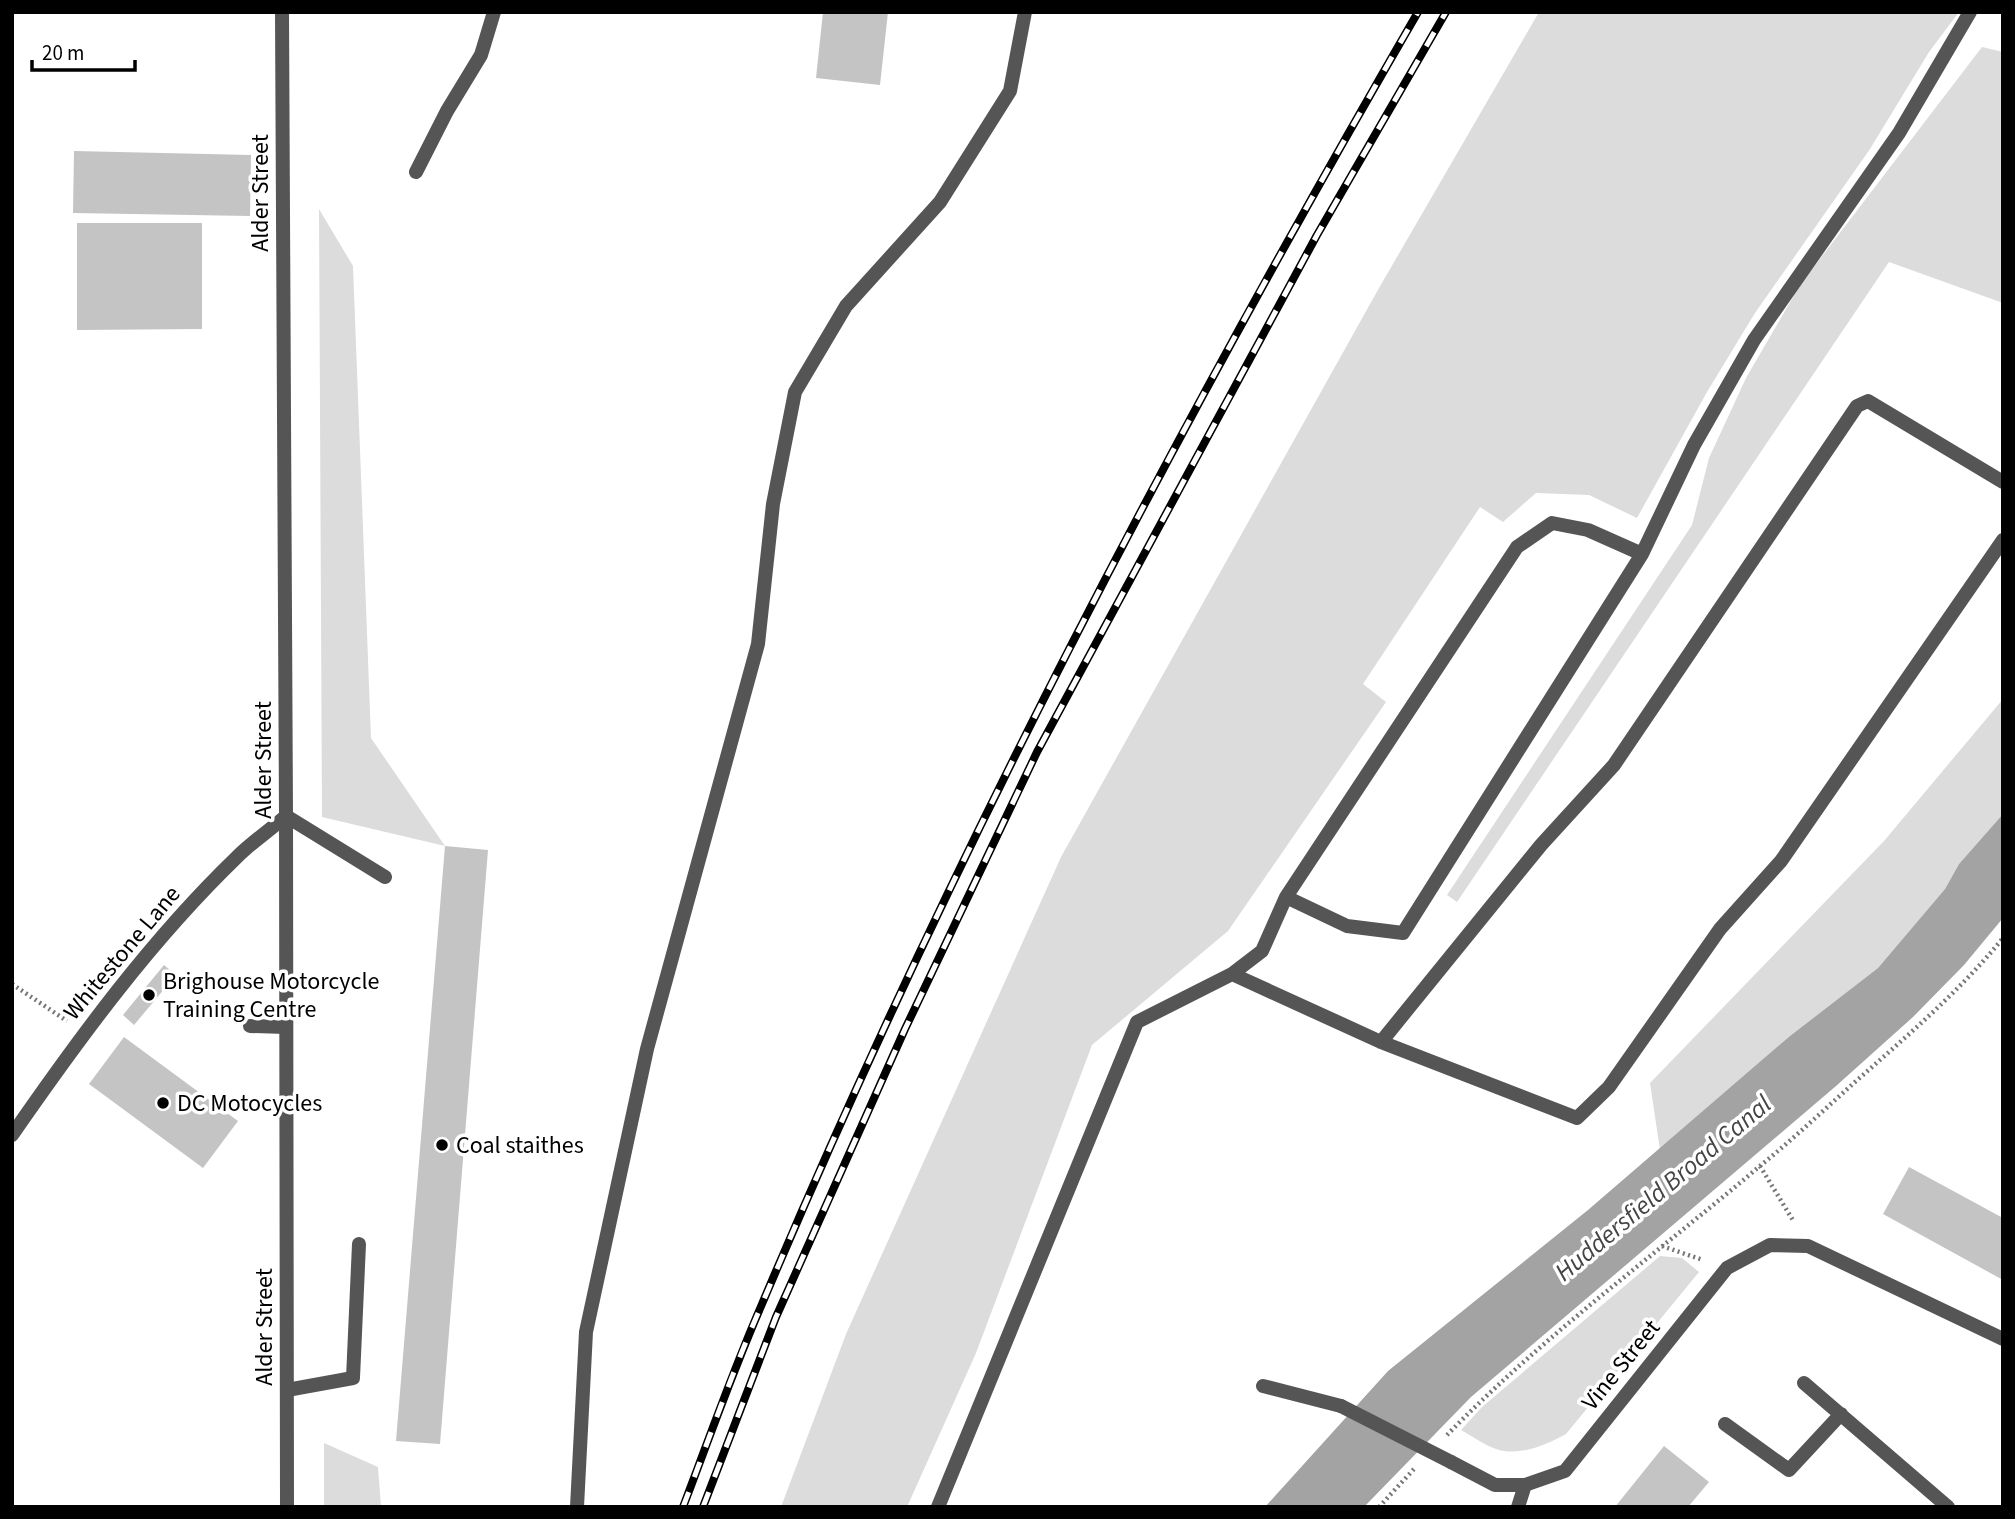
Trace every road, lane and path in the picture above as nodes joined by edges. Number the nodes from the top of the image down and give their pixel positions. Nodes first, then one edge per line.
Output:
1 (282, 12) edge
2 (494, 12) edge
3 (1025, 12) edge
4 (1970, 12) edge
5 (416, 172) dead end
6 (2003, 482) edge
7 (2003, 540) edge
8 (1642, 554) junction
9 (286, 816) junction
10 (385, 877) dead end
11 (1286, 897) junction
12 (2003, 938) edge
13 (1232, 974) junction
14 (12, 984) edge
15 (250, 1026) dead end
16 (286, 1027) junction
17 (84, 1033) junction
18 (1381, 1042) junction
19 (12, 1135) edge
20 (1760, 1166) junction
21 (359, 1244) dead end
22 (1661, 1245) junction
23 (1808, 1247) junction
24 (1727, 1268) junction
25 (2003, 1339) edge
26 (1804, 1382) dead end
27 (1263, 1386) dead end
28 (287, 1390) junction
29 (1841, 1414) junction
30 (1725, 1424) dead end
31 (1439, 1443) dead end
32 (1420, 1462) dead end
33 (1525, 1485) junction
34 (287, 1507) edge
35 (577, 1507) edge
36 (938, 1507) edge
37 (1379, 1507) edge
38 (1518, 1507) edge
39 (1948, 1507) edge

1 - 9 street, Alder Street
2 - 5 street
3 - 35 street
4 - 8 street
6 - 18 street
7 - 18 street
8 - 11 street
8 - 11 street
9 - 10 street
9 - 16 street, Alder Street
9 - 17 street, Whitestone Lane
11 - 13 street
12 - 20 path
13 - 18 street
13 - 36 street
14 - 17 path
15 - 16 street
16 - 28 street, Alder Street
17 - 19 street, Whitestone Lane
20 - 22 path
20 - 23 path
21 - 28 street
22 - 24 path
22 - 31 path
23 - 24 street, Vine Street
23 - 25 street, Vine Street
24 - 33 street, Vine Street
26 - 29 street
27 - 33 street, Vine Street, bridge
28 - 34 street, Alder Street
29 - 30 street
29 - 39 street
32 - 37 path
33 - 38 street

